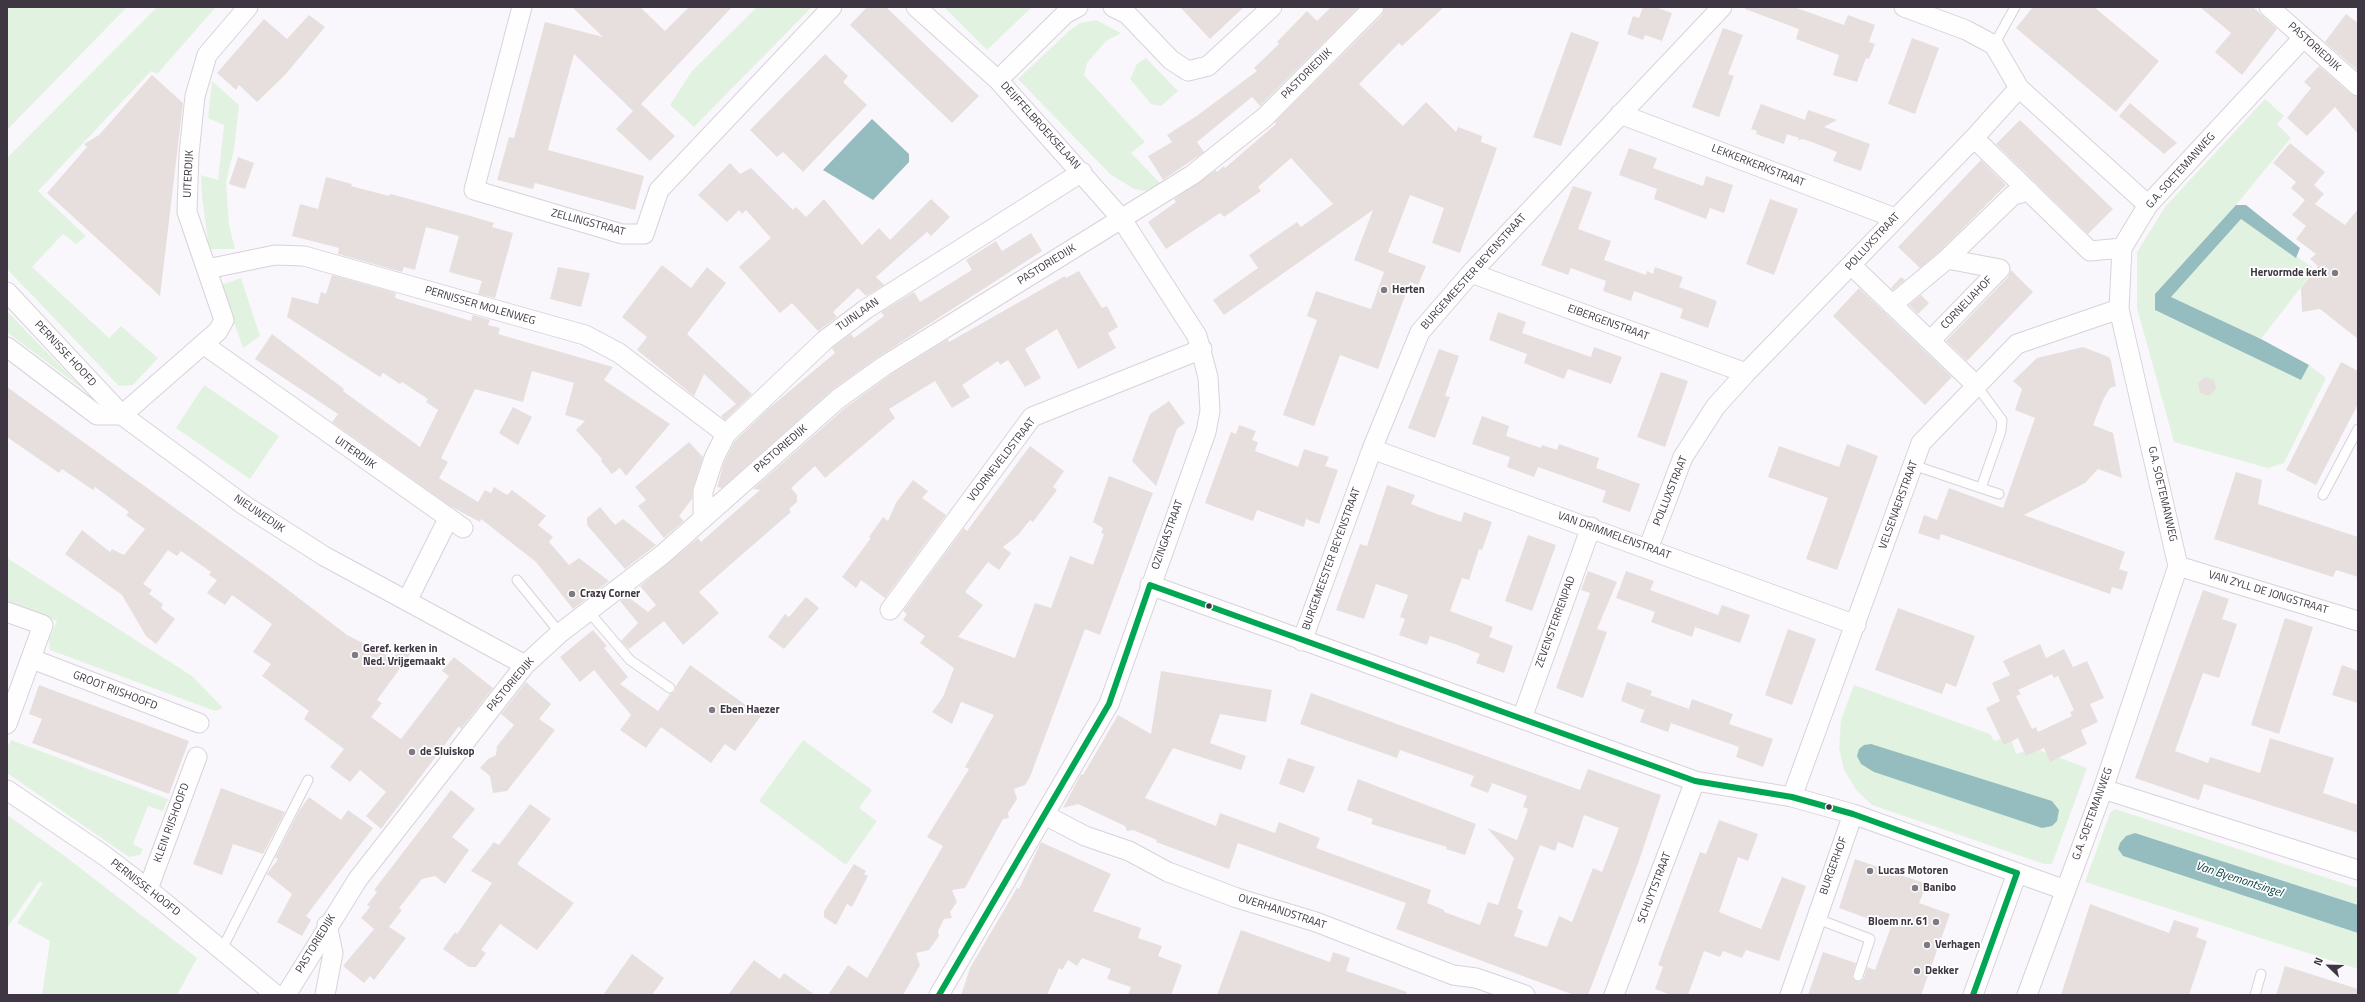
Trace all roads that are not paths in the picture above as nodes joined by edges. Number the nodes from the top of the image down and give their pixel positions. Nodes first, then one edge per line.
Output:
1 (248, 7) edge
2 (522, 7) edge
3 (832, 7) edge
4 (916, 7) edge
5 (1078, 7) edge
6 (1113, 7) edge
7 (1272, 7) edge
8 (1374, 7) edge
9 (1722, 7) edge
10 (1904, 7) edge
11 (2016, 7) edge
12 (2270, 7) edge
13 (2303, 38) junction
14 (1994, 45) junction
15 (998, 80) junction
16 (2358, 86) edge
17 (2019, 88) junction
18 (1620, 114) junction
19 (1974, 138) junction
20 (1082, 172) junction
21 (2029, 191) junction
22 (2148, 205) junction
23 (1121, 218) junction
24 (1895, 218) junction
25 (2122, 248) junction
26 (1947, 259) junction
27 (1851, 265) junction
28 (207, 269) junction
29 (1471, 273) junction
30 (7, 292) edge
31 (1892, 305) junction
32 (2119, 310) junction
33 (1930, 341) junction
34 (203, 344) junction
35 (7, 347) edge
36 (1202, 349) junction
37 (1746, 373) junction
38 (1976, 385) junction
39 (122, 415) junction
40 (2358, 429) edge
41 (726, 434) junction
42 (1372, 449) junction
43 (1914, 465) junction
44 (1982, 488) junction
45 (1999, 494) dead end
46 (2323, 495) dead end
47 (703, 517) junction
48 (1591, 527) junction
49 (1648, 549) junction
50 (2178, 566) junction
51 (517, 580) dead end
52 (1150, 585) junction
53 (407, 601) junction
54 (890, 610) dead end
55 (7, 612) edge
56 (589, 612) junction
57 (2358, 622) edge
58 (1856, 625) junction
59 (560, 633) junction
60 (1302, 641) junction
61 (32, 659) junction
62 (525, 665) junction
63 (670, 688) dead end
64 (1522, 718) junction
65 (199, 723) dead end
66 (7, 724) edge
67 (196, 757) dead end
68 (308, 780) dead end
69 (1695, 781) junction
70 (2103, 789) junction
71 (7, 790) edge
72 (1792, 797) junction
73 (1854, 814) junction
74 (1045, 815) junction
75 (2358, 870) edge
76 (2017, 873) junction
77 (148, 889) junction
78 (2065, 890) junction
79 (1816, 918) junction
80 (327, 925) junction
81 (222, 949) junction
82 (2262, 974) dead end
83 (1858, 976) dead end
84 (276, 995) edge
85 (286, 995) edge
86 (325, 995) edge
87 (939, 995) edge
88 (1525, 995) edge
89 (1614, 995) edge
90 (1790, 995) edge
91 (1972, 995) edge
92 (2027, 995) edge
93 (2255, 995) edge

1 - 28 street, UITERDIJK
2 - 3 street, ZELLINGSTRAAT
4 - 15 street
5 - 15 street, DEIJFFELBROEKSELAAN
6 - 7 street
8 - 23 street, PASTORIEDIJK
9 - 18 street, BURGEMEESTER BEYENSTRAAT
10 - 14 street
11 - 14 lane
12 - 13 street, PASTORIEDIJK
13 - 16 street, PASTORIEDIJK
13 - 22 street, G.A. SOETEMANWEG
14 - 17 street
15 - 20 street, DEIJFFELBROEKSELAAN
17 - 19 street, POLLUXSTRAAT
17 - 22 street
18 - 24 street, LEKKERKERKSTRAAT
18 - 29 street, BURGEMEESTER BEYENSTRAAT
19 - 21 street
19 - 24 street, POLLUXSTRAAT
20 - 23 street, DEIJFFELBROEKSELAAN
20 - 41 street, TUINLAAN
21 - 25 street
21 - 26 street
22 - 25 street, G.A. SOETEMANWEG
23 - 36 street, OZINGASTRAAT
23 - 47 street, PASTORIEDIJK
24 - 27 street, POLLUXSTRAAT
25 - 32 street, G.A. SOETEMANWEG
26 - 31 street
26 - 33 street, CORNELIAHOF
27 - 31 street
27 - 37 street, POLLUXSTRAAT
28 - 34 street, UITERDIJK
28 - 41 street, PERNISSER MOLENWEG
29 - 37 street, EIBERGENSTRAAT
29 - 42 street, BURGEMEESTER BEYENSTRAAT
30 - 39 street, PERNISSE HOOFD
31 - 33 street
32 - 38 street, VELSENAERSTRAAT
32 - 50 street, G.A. SOETEMANWEG
33 - 38 street
34 - 39 street, UITERDIJK
34 - 53 street, UITERDIJK
35 - 39 street
36 - 52 street, OZINGASTRAAT
36 - 54 street, VOORNEVELDSTRAAT
37 - 49 street, POLLUXSTRAAT
38 - 43 street, VELSENAERSTRAAT
38 - 44 lane
39 - 53 street, NIEUWEDIJK
40 - 46 lane
41 - 47 street, TUINLAAN
42 - 48 street, VAN DRIMMELENSTRAAT
42 - 60 street, BURGEMEESTER BEYENSTRAAT
43 - 44 lane
43 - 58 street, VELSENAERSTRAAT
44 - 45 lane
47 - 56 street, PASTORIEDIJK
48 - 49 street, VAN DRIMMELENSTRAAT
48 - 64 street, ZEVENSTERRENPAD
49 - 58 street, VAN DRIMMELENSTRAAT
50 - 57 street, VAN ZYLL DE JONGSTRAAT
50 - 70 street, G.A. SOETEMANWEG
51 - 59 lane
52 - 60 street
52 - 74 street, OZINGASTRAAT
53 - 62 street, NIEUWEDIJK
55 - 61 street
56 - 59 street, PASTORIEDIJK
56 - 63 lane
58 - 72 street, VELSENAERSTRAAT
59 - 62 street, PASTORIEDIJK
60 - 64 street
61 - 65 street, GROOT RIJSHOOFD
61 - 66 street
62 - 80 street, PASTORIEDIJK
64 - 69 street
67 - 77 street, KLEIN RIJSHOOFD
68 - 81 lane
69 - 72 street
69 - 89 street, SCHUYTSTRAAT
70 - 75 street
70 - 78 street, G.A. SOETEMANWEG
71 - 77 street, PERNISSE HOOFD
72 - 73 street
73 - 76 street
73 - 79 street, BURGERHOF
74 - 87 street, OZINGASTRAAT
74 - 88 street, OVERHANDSTRAAT
76 - 78 street
76 - 91 street
77 - 81 street, PERNISSE HOOFD
78 - 92 street, G.A. SOETEMANWEG
79 - 83 lane
79 - 90 street, BURGERHOF
80 - 85 street, PASTORIEDIJK
80 - 86 street
81 - 84 street, PERNISSE HOOFD
82 - 93 lane

